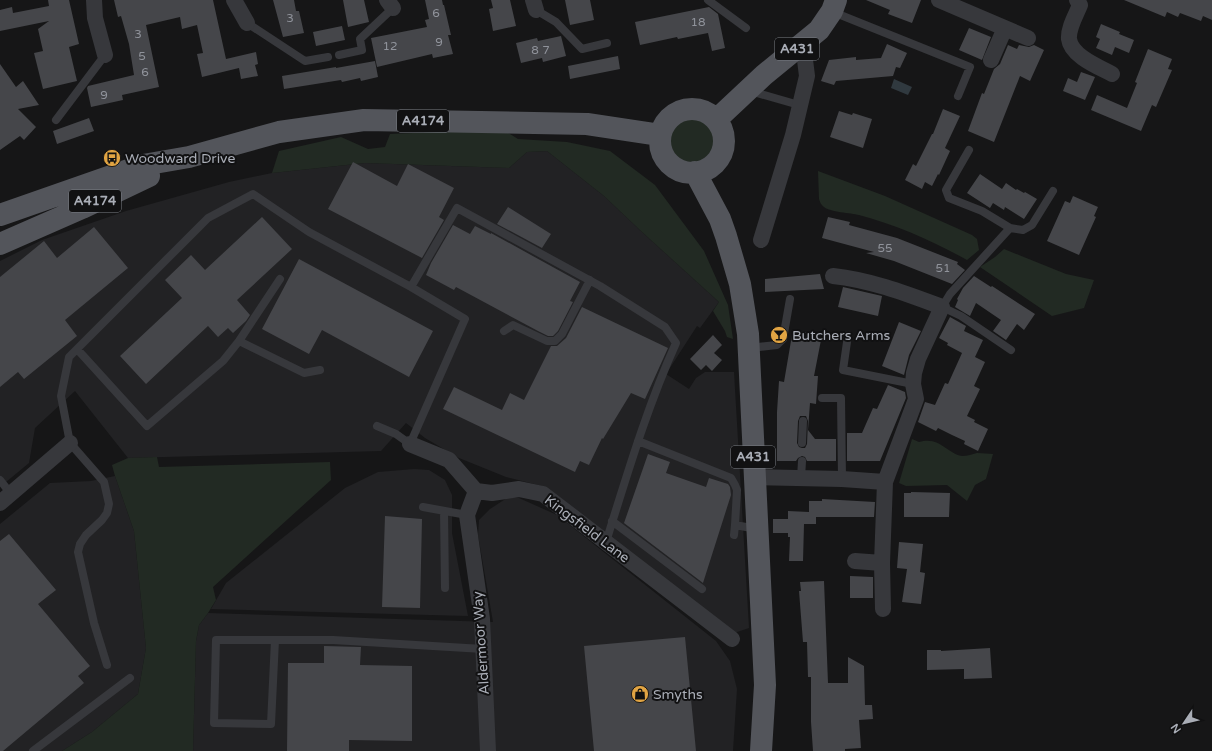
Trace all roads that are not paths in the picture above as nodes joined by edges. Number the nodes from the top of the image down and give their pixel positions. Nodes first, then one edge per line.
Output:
1 (94, 0) edge
2 (234, 0) edge
3 (708, 0) edge
4 (939, 0) edge
5 (1077, 0) edge
6 (390, 4) edge
7 (534, 5) edge
8 (834, 6) edge
9 (246, 23) joint
10 (746, 28) dead end
11 (1005, 28) junction
12 (1028, 38) dead end
13 (607, 43) dead end
14 (803, 44) junction
15 (105, 55) joint
16 (339, 55) dead end
17 (328, 57) dead end
18 (991, 60) dead end
19 (1112, 74) dead end
20 (748, 90) junction
21 (958, 96) dead end
22 (800, 105) junction
23 (56, 120) dead end
24 (716, 120) junction
25 (660, 135) junction
26 (969, 150) dead end
27 (188, 157) junction
28 (694, 172) junction
29 (1053, 190) dead end
30 (82, 208) junction
31 (0, 215) edge
32 (1010, 228) junction
33 (0, 232) edge
34 (761, 240) dead end
35 (0, 244) edge
36 (833, 276) dead end
37 (280, 279) dead end
38 (590, 280) junction
39 (411, 287) junction
40 (790, 299) dead end
41 (942, 307) junction
42 (504, 331) dead end
43 (848, 335) dead end
44 (239, 341) junction
45 (748, 348) junction
46 (77, 349) junction
47 (1011, 350) dead end
48 (320, 370) dead end
49 (913, 384) junction
50 (822, 398) dead end
51 (803, 420) dead end
52 (377, 426) dead end
53 (638, 441) junction
54 (802, 443) dead end
55 (70, 444) junction
56 (410, 444) junction
57 (802, 461) dead end
58 (754, 477) junction
59 (802, 478) junction
60 (842, 479) junction
61 (0, 480) edge
62 (884, 482) junction
63 (476, 490) junction
64 (5, 498) edge
65 (423, 507) dead end
66 (444, 511) junction
67 (467, 515) junction
68 (612, 521) junction
69 (735, 525) junction
70 (758, 529) junction
71 (734, 535) dead end
72 (606, 542) junction
73 (856, 561) dead end
74 (882, 563) junction
75 (445, 588) dead end
76 (702, 589) dead end
77 (883, 609) dead end
78 (732, 639) dead end
79 (275, 640) junction
80 (483, 649) junction
81 (107, 665) dead end
82 (130, 678) dead end
83 (33, 751) edge
84 (488, 751) edge
85 (761, 751) edge

1 - 15 street
2 - 9 street
3 - 10 lane
4 - 11 street
5 - 19 street
6 - 16 lane
7 - 13 lane
8 - 14 main road, A431
8 - 21 lane
9 - 17 lane
11 - 12 street
11 - 18 street
14 - 20 main road, A431
14 - 22 street
15 - 23 lane
20 - 22 lane
20 - 24 main road, A431
22 - 34 street
24 - 25 main road
24 - 28 main road
25 - 27 main road, A4174
25 - 28 main road
26 - 32 lane
27 - 30 main road, A4174
27 - 31 main road, A4174
28 - 45 main road, A431
29 - 32 lane
30 - 33 main road, A4174
30 - 35 main road, A4174
32 - 41 lane
36 - 41 street
37 - 44 lane
38 - 39 lane
38 - 42 lane
38 - 53 lane
39 - 46 lane
39 - 56 lane
40 - 45 lane
41 - 47 lane
41 - 49 street
43 - 49 lane
44 - 46 lane
44 - 48 lane
45 - 58 main road, A431
46 - 55 lane
49 - 62 street
50 - 60 lane
51 - 54 lane
52 - 56 lane
53 - 68 lane
53 - 69 lane
55 - 64 street
55 - 81 lane
56 - 63 street
57 - 59 lane
58 - 59 street
58 - 70 main road, A431
59 - 60 street
60 - 62 street
61 - 64 lane
62 - 74 street
63 - 67 street, Aldermoor Way
63 - 72 street, Kingsfield Lane
65 - 66 lane
66 - 67 lane
66 - 75 lane
67 - 80 street, Aldermoor Way
68 - 72 lane
68 - 76 lane
69 - 70 lane
69 - 71 lane
70 - 85 main road, A431
72 - 78 street, Kingsfield Lane
73 - 74 street
74 - 77 street
79 - 79 lane
79 - 80 lane
80 - 84 street, Aldermoor Way
82 - 83 lane

